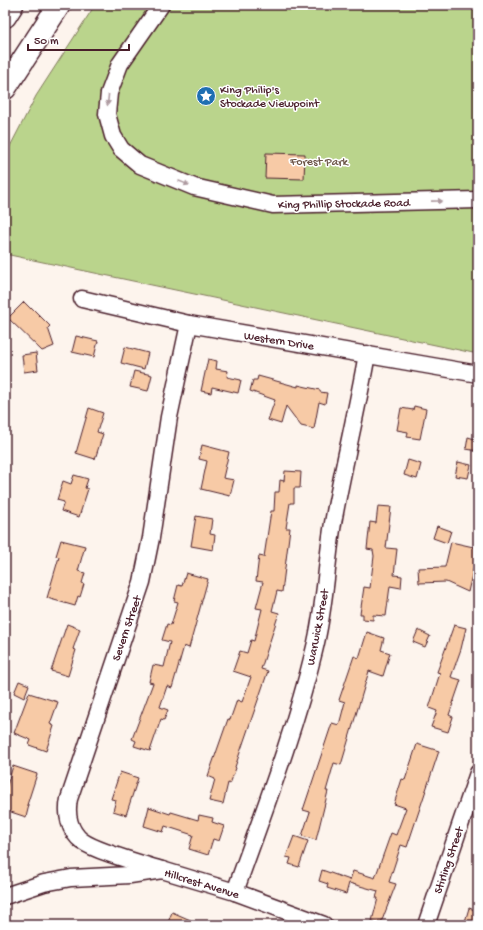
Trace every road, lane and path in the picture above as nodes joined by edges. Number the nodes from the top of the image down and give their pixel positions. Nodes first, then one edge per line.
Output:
1 (12, 5) edge
2 (59, 5) edge
3 (161, 5) edge
4 (5, 16) edge
5 (5, 88) edge
6 (478, 200) edge
7 (82, 299) dead end
8 (189, 324) junction
9 (367, 354) junction
10 (478, 374) edge
11 (478, 773) edge
12 (162, 870) junction
13 (235, 892) junction
14 (5, 896) edge
15 (324, 925) edge
16 (426, 925) edge

1 - 4 highway
2 - 5 highway
3 -> 6 street, King Phillip Stockade Road
7 - 8 street, Western Drive
8 - 9 street, Western Drive
8 - 12 street, Severn Street
9 - 10 street, Western Drive
9 - 13 street, Warwick Street
11 - 16 street, Stirling Street
12 - 13 street, Hillcrest Avenue
12 - 14 street, Hillcrest Avenue
13 - 15 street, Hillcrest Avenue

